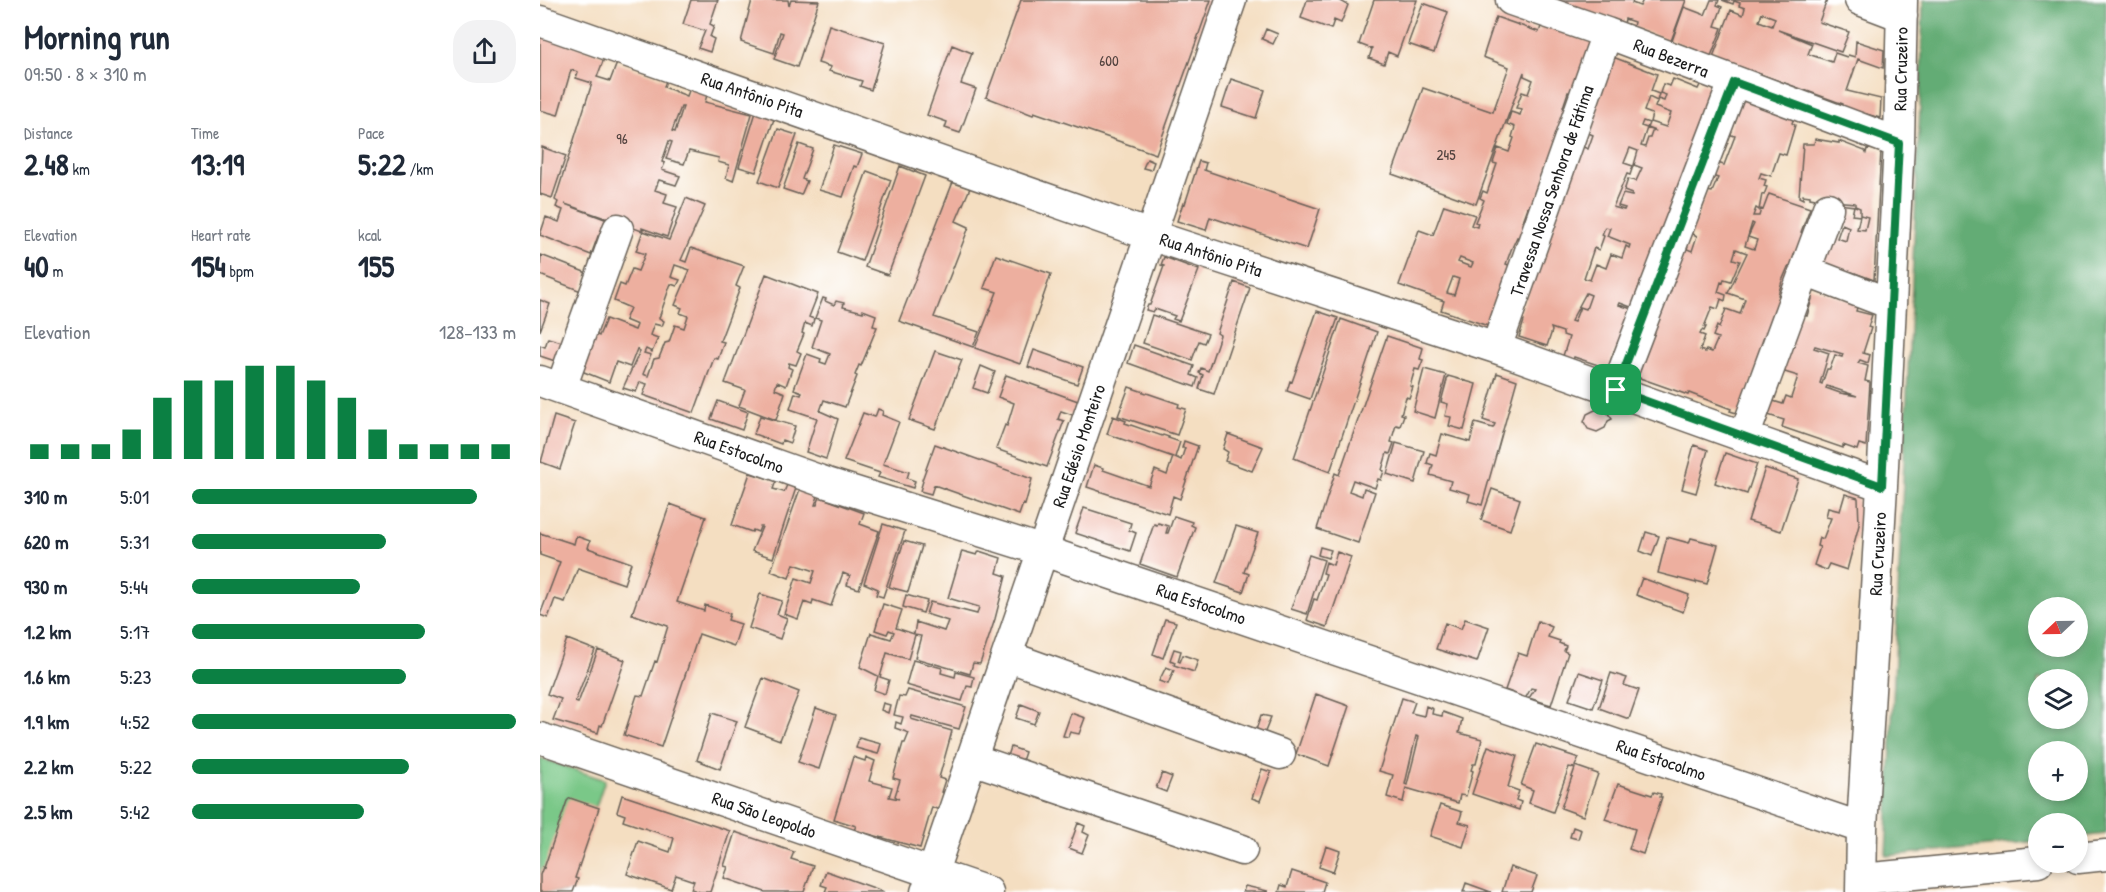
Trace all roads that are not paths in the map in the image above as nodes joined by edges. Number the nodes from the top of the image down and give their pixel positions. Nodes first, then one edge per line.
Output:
1 (1231, 0) edge
2 (1511, 0) edge
3 (1860, 0) edge
4 (1902, 8) edge
5 (540, 21) edge
6 (1607, 33) junction
7 (1734, 82) junction
8 (1899, 143) junction
9 (1828, 208) dead end
10 (618, 229) dead end
11 (1150, 235) junction
12 (1805, 271) junction
13 (1891, 304) junction
14 (1496, 348) junction
15 (550, 384) edge
16 (1616, 390) junction
17 (1744, 436) junction
18 (1882, 486) junction
19 (1044, 551) junction
20 (1007, 656) junction
21 (540, 738) edge
22 (1280, 754) dead end
23 (972, 759) junction
24 (1862, 828) junction
25 (1242, 850) dead end
26 (2106, 855) edge
27 (2088, 857) edge
28 (2028, 863) edge
29 (930, 882) edge
30 (1862, 886) edge
31 (988, 892) edge

1 - 11 street, Rua Edésio Monteiro
2 - 6 street, Rua Bezerra
3 - 4 street
4 - 8 street, Rua Cruzeiro
5 - 11 street, Rua Antônio Pita
6 - 7 street, Rua Bezerra
6 - 14 street, Travessa Nossa Senhora de Fátima
7 - 8 street, Rua Bezerra
7 - 16 street
8 - 13 street, Rua Cruzeiro
9 - 12 street
10 - 15 street
11 - 14 street, Rua Antônio Pita
11 - 19 street, Rua Edésio Monteiro
12 - 13 street
12 - 17 street
13 - 18 street, Rua Cruzeiro
14 - 16 street, Rua Antônio Pita
15 - 19 street, Rua Estocolmo
16 - 17 street, Rua Antônio Pita
17 - 18 street, Rua Antônio Pita
18 - 24 street, Rua Cruzeiro
19 - 20 street, Rua Edésio Monteiro
19 - 24 street, Rua Estocolmo
20 - 22 street
20 - 23 street, Rua Edésio Monteiro
21 - 29 street, Rua São Leopoldo
23 - 25 street
23 - 29 street, Rua Edésio Monteiro
24 - 30 street, Rua Cruzeiro
26 - 27 street
28 - 30 street
29 - 31 street, Rua São Leopoldo

